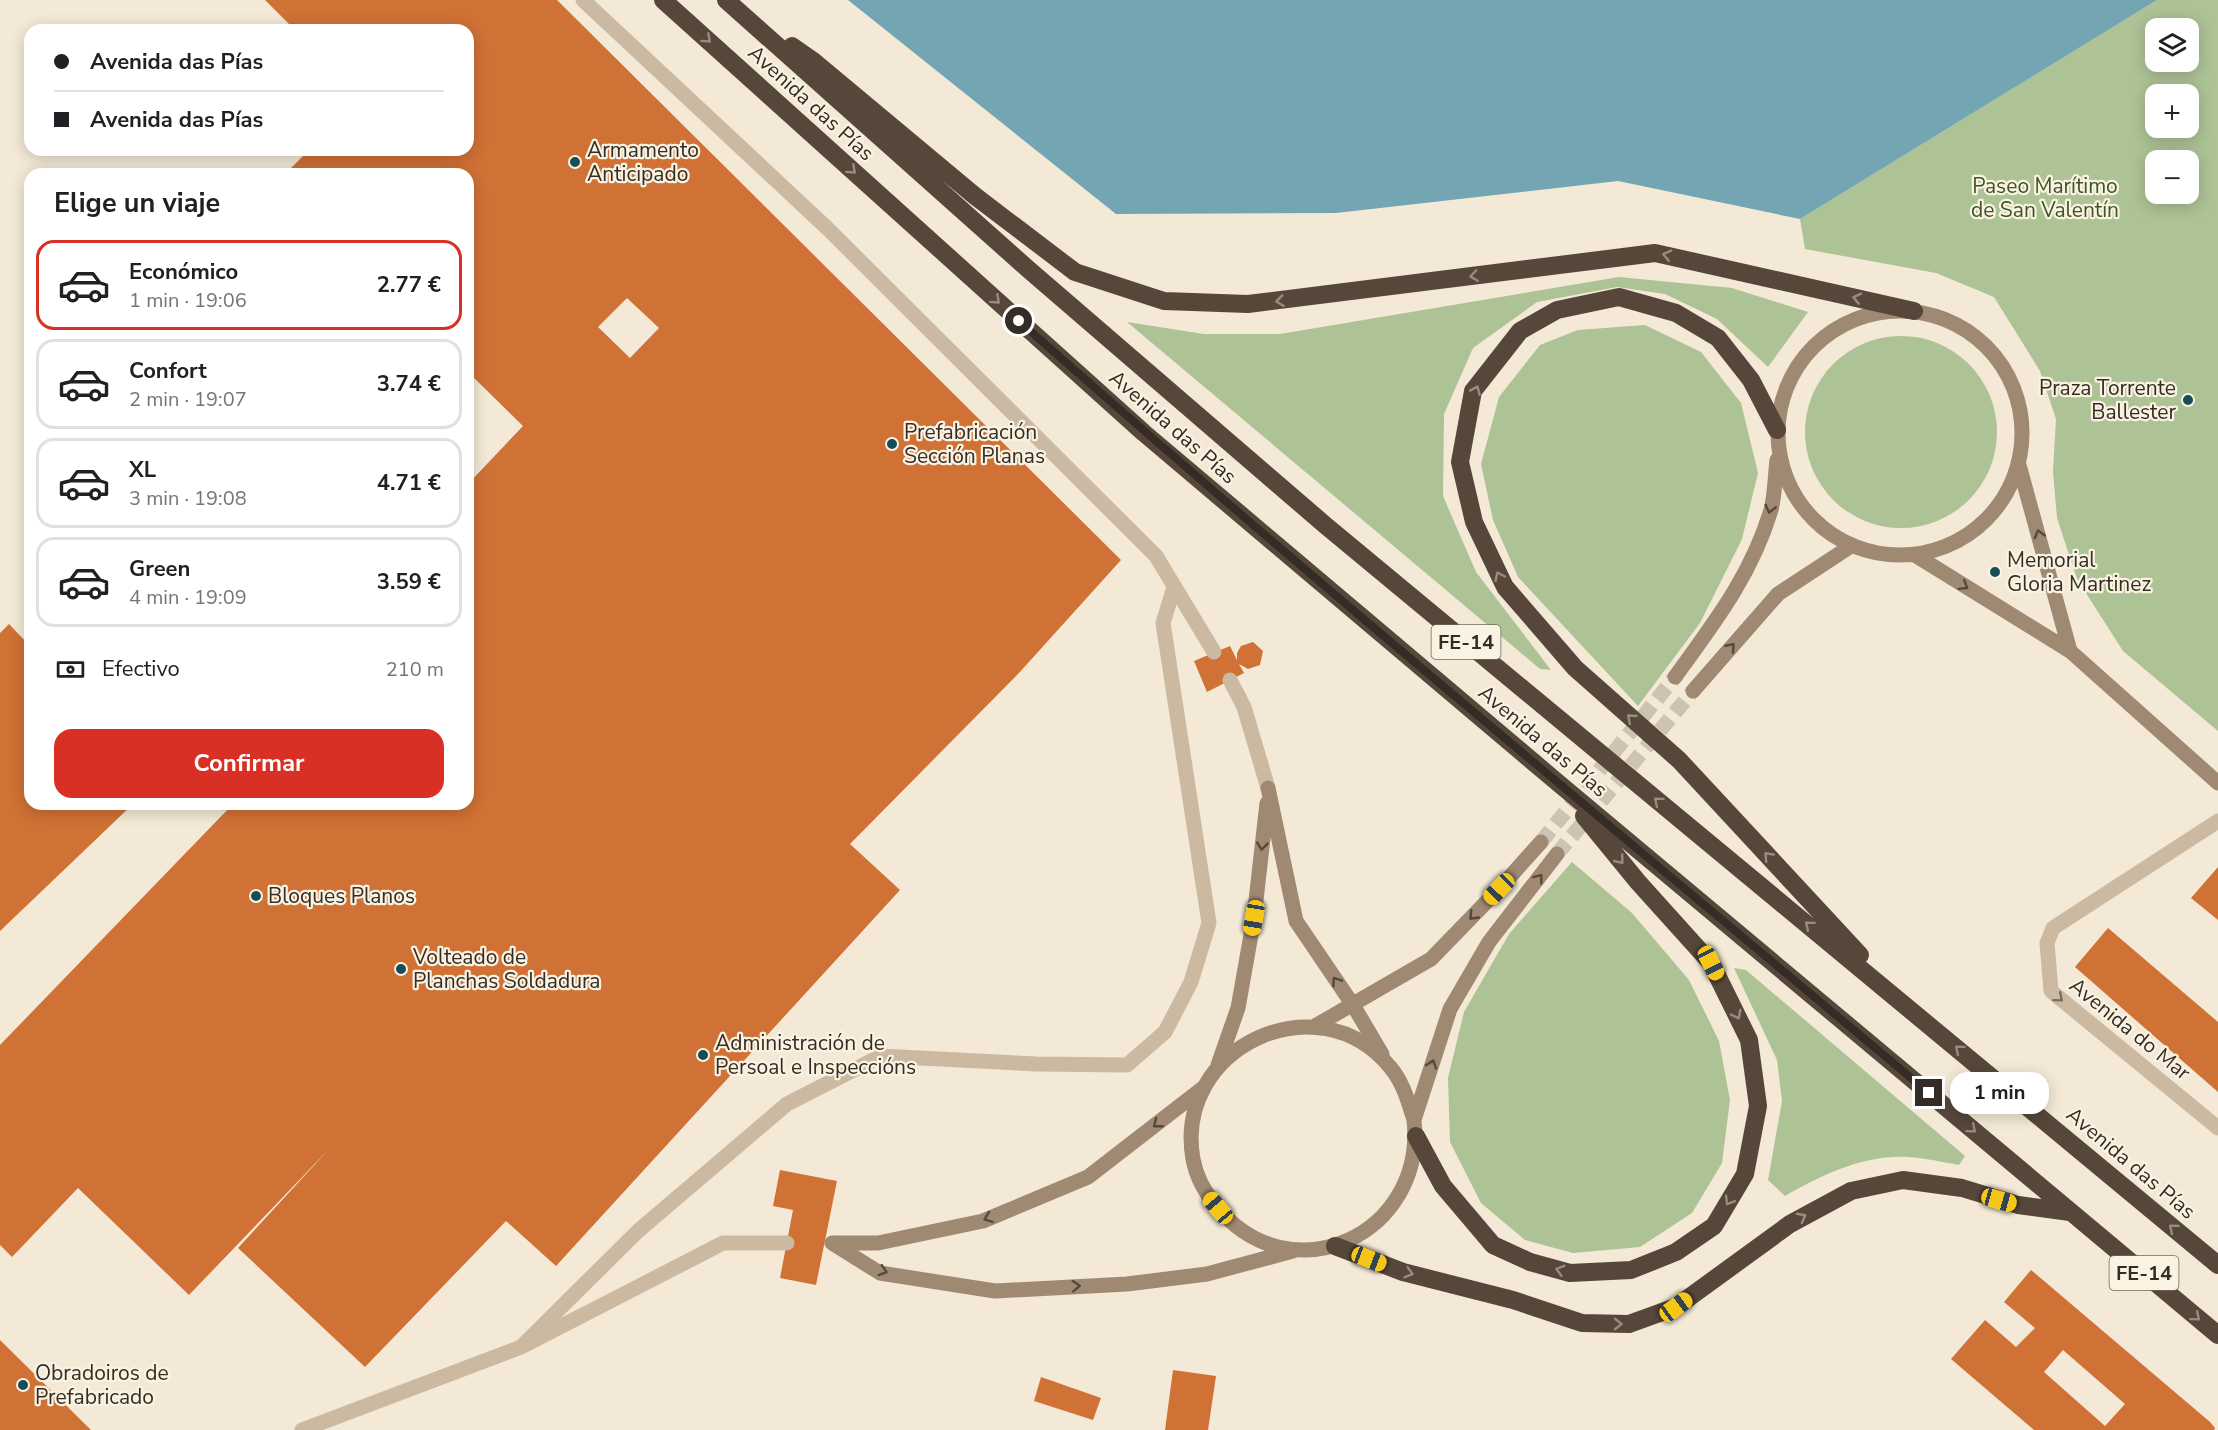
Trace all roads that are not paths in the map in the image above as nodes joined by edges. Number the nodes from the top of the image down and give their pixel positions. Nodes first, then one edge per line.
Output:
1 (583, 0) edge
2 (663, 0) edge
3 (727, 1) edge
4 (1914, 311) junction
5 (1777, 430) junction
6 (1778, 451) junction
7 (2019, 465) junction
8 (1851, 546) junction
9 (1914, 555) junction
10 (1174, 587) junction
11 (2070, 651) junction
12 (1214, 652) dead end
13 (1675, 677) tunnel mouth
14 (1230, 680) dead end
15 (1693, 691) tunnel mouth
16 (1557, 783) junction
17 (2218, 783) edge
18 (1268, 788) junction
19 (2218, 820) edge
20 (1541, 842) tunnel mouth
21 (1557, 854) tunnel mouth
22 (1353, 1005) junction
23 (1908, 1007) junction
24 (1315, 1026) junction
25 (1218, 1065) junction
26 (1390, 1066) junction
27 (1203, 1088) junction
28 (1415, 1128) junction
29 (2218, 1128) edge
30 (2070, 1212) junction
31 (787, 1243) dead end
32 (1335, 1246) junction
33 (1296, 1250) junction
34 (2218, 1265) edge
35 (2218, 1335) edge
36 (521, 1347) junction
37 (302, 1430) edge

1 - 10 street
2 -> 16 highway, Avenida das Pías / FE-14
4 -> 3 highway
23 -> 3 highway, Avenida das Pías / FE-14
4 - 5 street
4 - 7 street
5 - 6 street
23 -> 5 highway
6 - 8 street
6 -> 13 street
7 - 9 street
11 -> 7 street
8 - 9 street
15 -> 8 street
9 -> 11 street
10 - 12 street
10 - 36 street
11 - 17 street
14 - 18 street
16 -> 28 highway
16 -> 30 highway, Avenida das Pías / FE-14
22 -> 18 street
18 -> 25 street
19 -> 29 street, Avenida do Mar
20 -> 22 street
28 -> 21 street
22 - 24 street
22 - 26 street
34 -> 23 highway, Avenida das Pías / FE-14
24 - 25 street
24 - 26 street
25 - 27 street
26 - 28 street
27 - 33 street
27 -> 33 street
28 - 32 street
32 -> 30 highway
30 -> 35 highway, Avenida das Pías / FE-14
31 - 36 street
32 - 33 street
36 - 37 street

